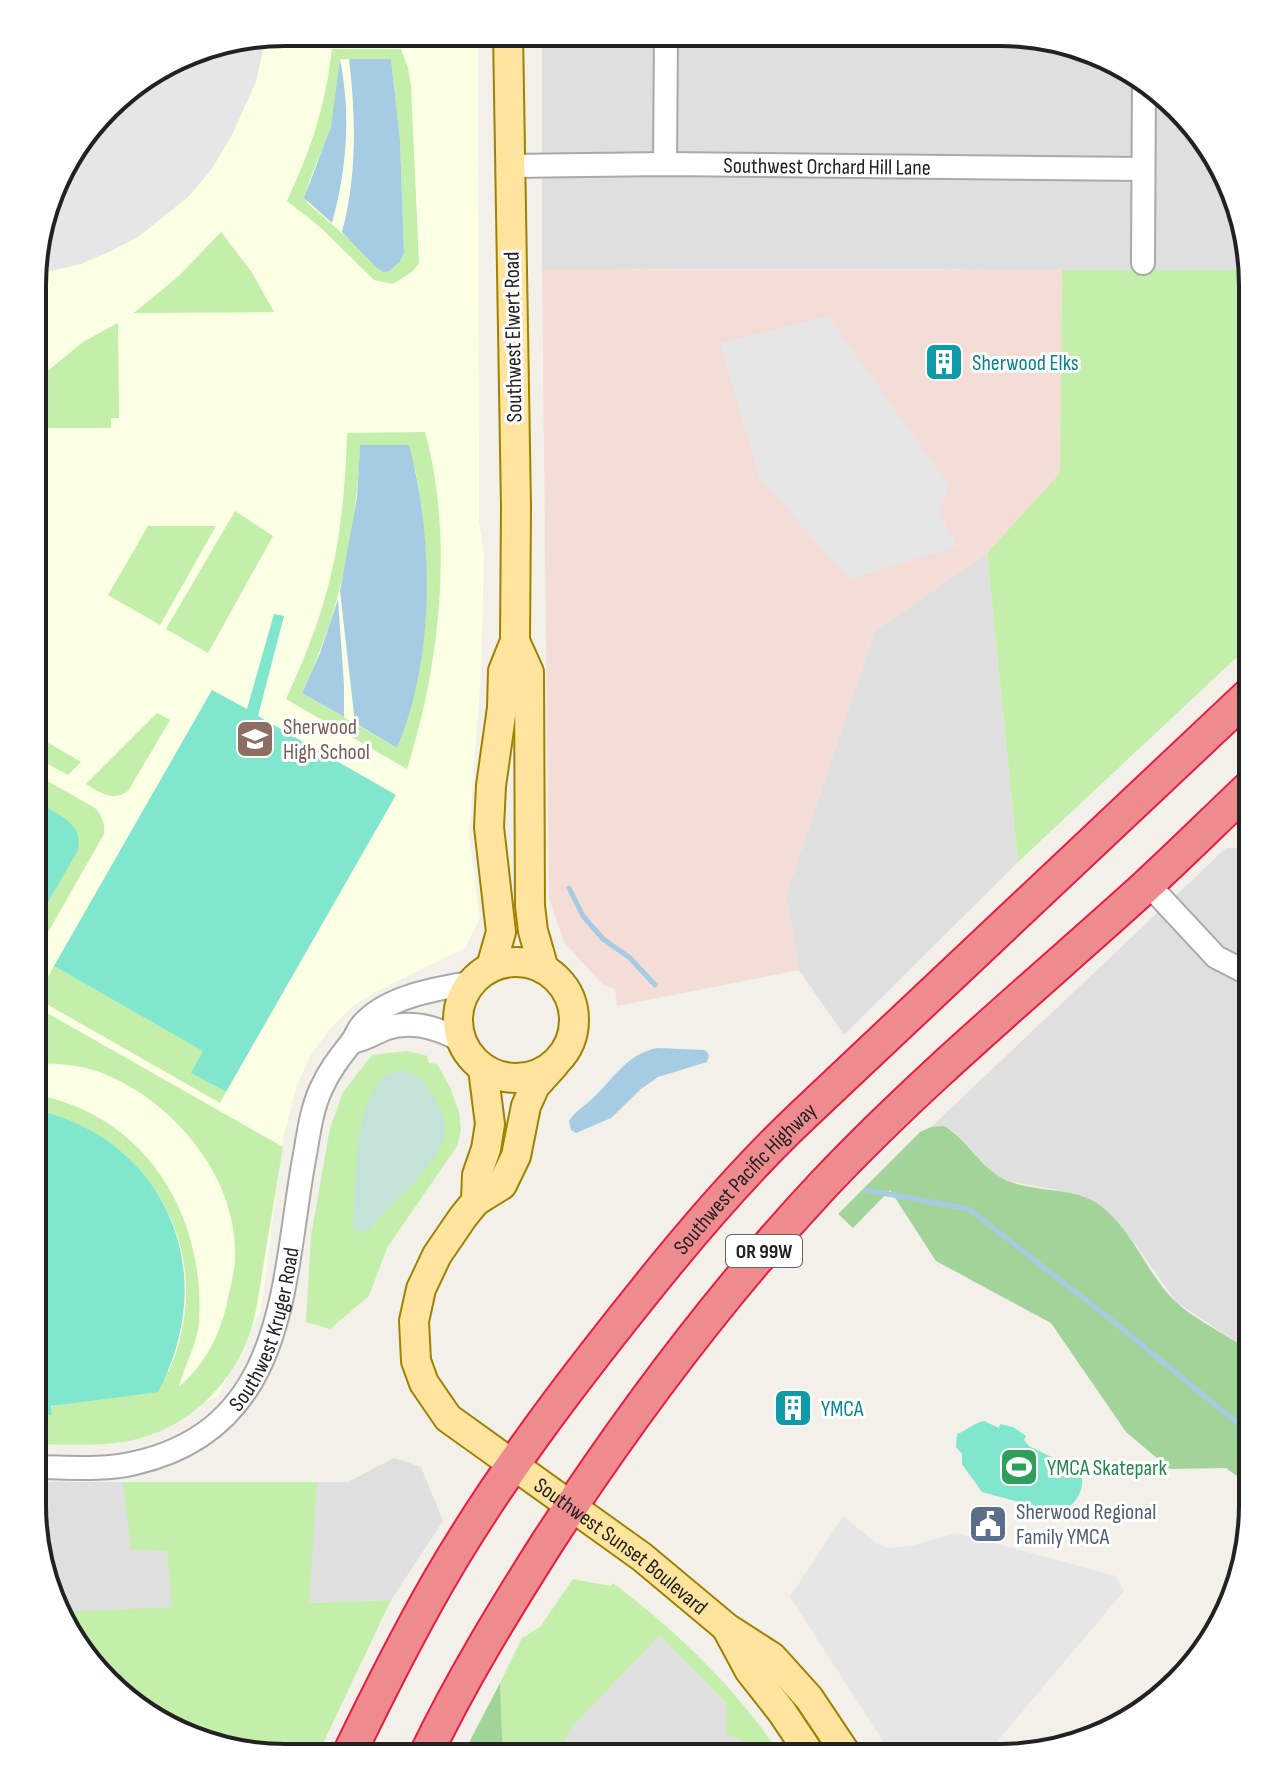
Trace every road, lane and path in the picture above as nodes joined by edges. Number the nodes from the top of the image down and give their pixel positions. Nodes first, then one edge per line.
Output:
1 (508, 46) edge
2 (666, 46) edge
3 (1144, 94) edge
4 (665, 164) junction
5 (509, 166) junction
6 (1143, 169) junction
7 (1143, 263) dead end
8 (515, 641) junction
9 (1239, 704) edge
10 (1239, 798) edge
11 (1148, 884) junction
12 (544, 969) junction
13 (1238, 969) edge
14 (481, 975) junction
15 (460, 1040) junction
16 (352, 1042) junction
17 (554, 1065) junction
18 (483, 1069) junction
19 (476, 1201) junction
20 (514, 1466) junction
21 (46, 1467) edge
22 (571, 1506) junction
23 (727, 1628) junction
24 (354, 1744) edge
25 (431, 1744) edge
26 (803, 1744) edge
27 (840, 1744) edge

1 - 5 main road, Southwest Elwert Road
2 - 4 street
3 - 6 street
4 - 5 street, Southwest Orchard Hill Lane
4 - 6 street, Southwest Orchard Hill Lane
5 - 8 main road, Southwest Elwert Road
6 - 7 street
8 - 12 main road, Southwest Elwert Road
8 - 14 main road, Southwest Elwert Road
9 - 20 highway, Southwest Pacific Highway / OR 99W
10 - 11 highway, OR 99W
11 - 13 street
11 - 22 highway, OR 99W
12 - 14 main road
12 - 17 main road
14 - 15 main road
14 - 16 street, Southwest Kruger Road
15 - 16 street
15 - 18 main road
16 - 21 street, Southwest Kruger Road
17 - 18 main road
17 - 19 main road
18 - 19 main road
19 - 20 main road
20 - 22 main road, Southwest Sunset Boulevard
20 - 24 highway, Southwest Pacific Highway / OR 99W
22 - 23 main road, Southwest Sunset Boulevard
22 - 25 highway, OR 99W
23 - 26 main road, Southwest Sunset Boulevard
23 - 27 main road, Southwest Sunset Boulevard

